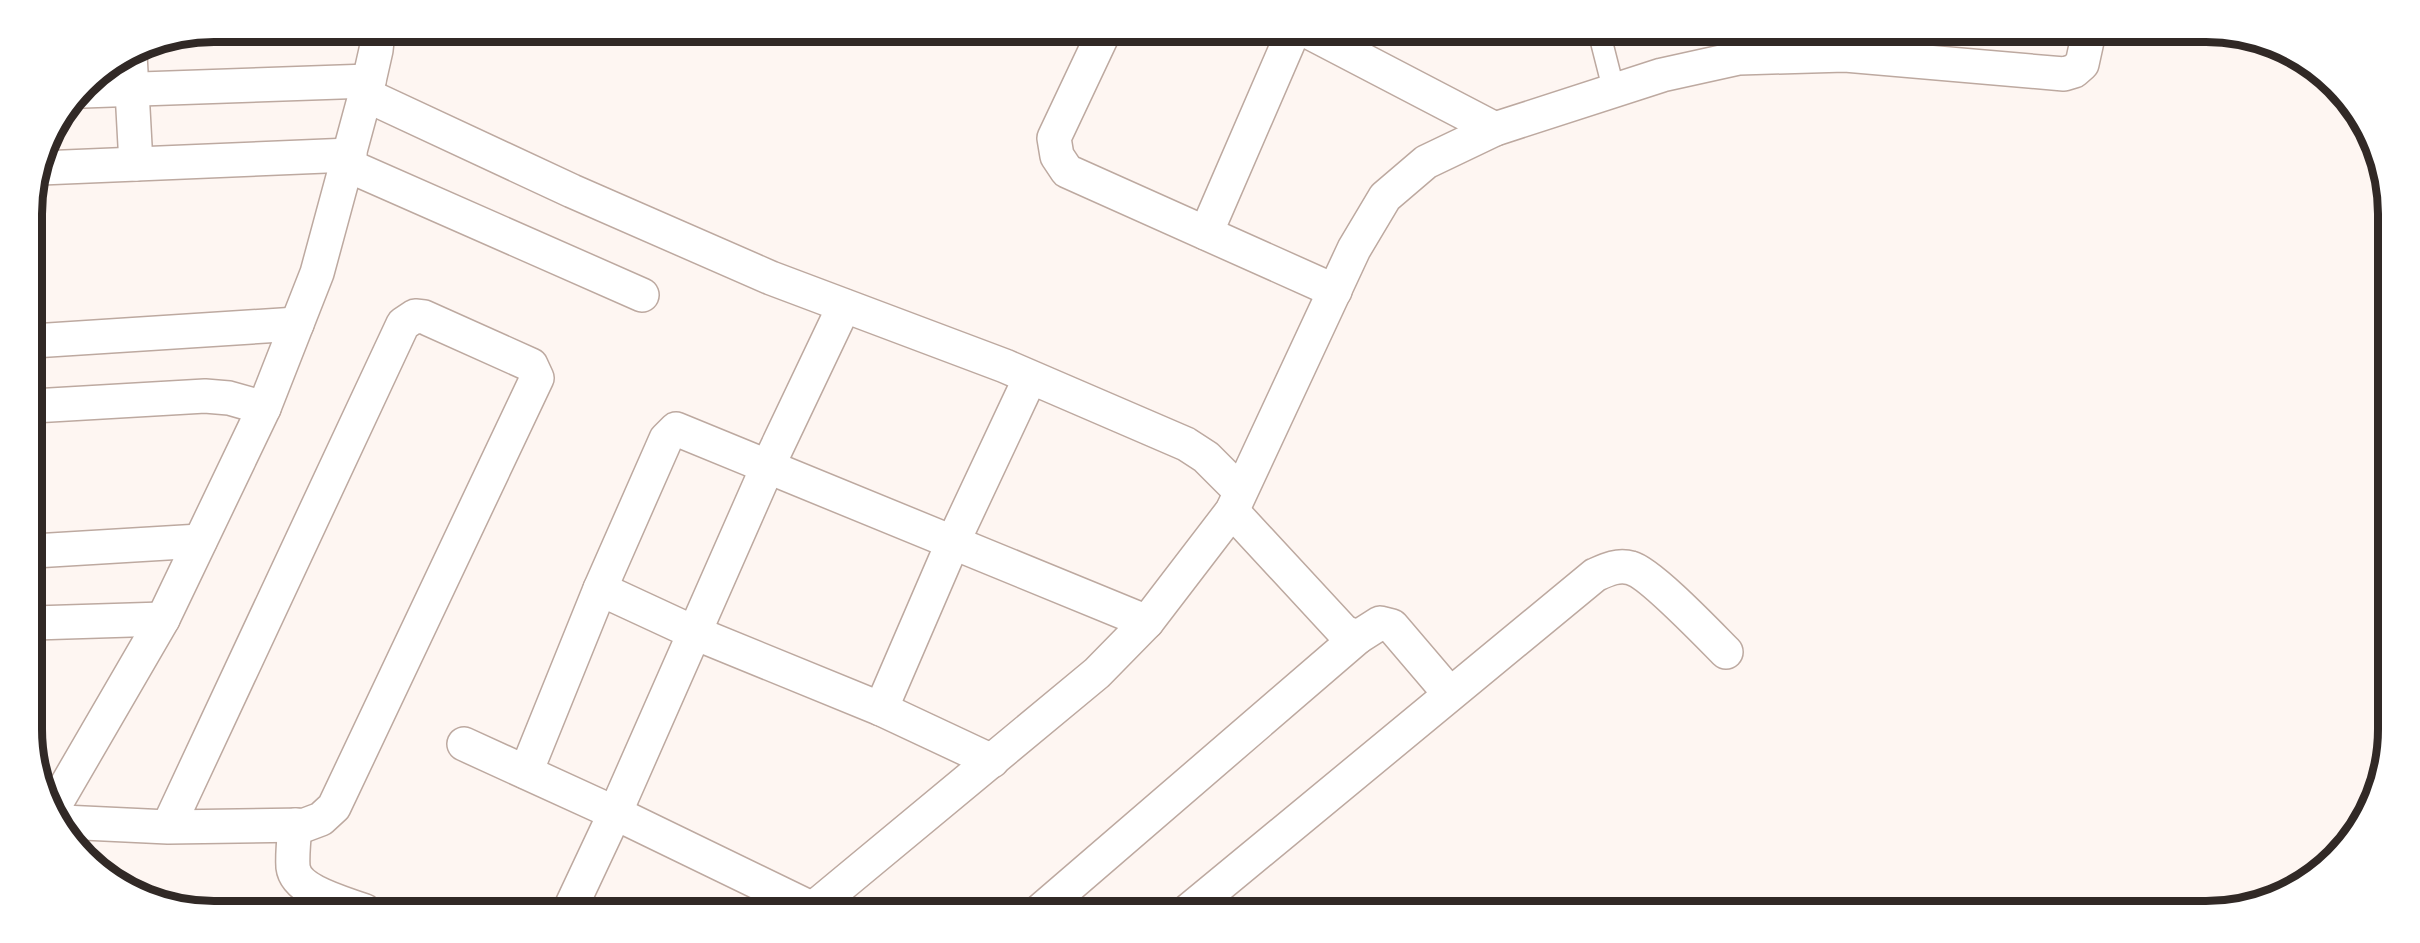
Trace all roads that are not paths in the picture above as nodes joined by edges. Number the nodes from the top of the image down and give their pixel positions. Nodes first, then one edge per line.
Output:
1 (377, 42) edge
2 (1099, 42) edge
3 (1289, 42) edge
4 (1328, 42) edge
5 (1602, 42) edge
6 (2087, 42) edge
7 (1832, 44) edge
8 (131, 64) edge
9 (132, 88) junction
10 (367, 88) junction
11 (94, 90) edge
12 (1614, 91) junction
13 (1495, 129) junction
14 (349, 160) junction
15 (136, 164) junction
16 (48, 168) edge
17 (1206, 233) junction
18 (1335, 291) junction
19 (642, 295) dead end
20 (844, 306) junction
21 (297, 324) junction
22 (42, 340) edge
23 (1030, 378) junction
24 (42, 405) edge
25 (264, 408) junction
26 (767, 468) junction
27 (1236, 501) junction
28 (200, 541) junction
29 (953, 542) junction
30 (42, 551) edge
31 (600, 590) junction
32 (163, 619) junction
33 (1147, 622) junction
34 (42, 623) edge
35 (695, 633) junction
36 (1358, 637) junction
37 (1726, 651) dead end
38 (1450, 694) junction
39 (881, 709) junction
40 (464, 744) dead end
41 (992, 760) junction
42 (526, 772) junction
43 (58, 800) edge
44 (615, 813) junction
45 (70, 822) edge
46 (295, 825) junction
47 (168, 827) junction
48 (340, 901) edge
49 (574, 901) edge
50 (794, 901) edge
51 (823, 901) edge
52 (1052, 901) edge
53 (1200, 901) edge

1 - 10 street
2 - 17 street
3 - 17 street
4 - 13 street
5 - 12 lane
6 - 7 street
7 - 12 street
8 - 9 street
9 - 10 street
9 - 11 street
9 - 15 street
10 - 14 street
10 - 20 street
12 - 13 street
13 - 18 street
14 - 15 street
14 - 19 street
14 - 21 street
15 - 16 street
17 - 18 street
18 - 27 street
20 - 23 street
20 - 26 street
21 - 22 street
21 - 25 street
23 - 27 street
23 - 29 street
24 - 25 street
25 - 28 street
26 - 29 street
26 - 31 street
26 - 35 street
27 - 33 street
27 - 36 street
28 - 30 street
28 - 32 street
29 - 33 street
29 - 39 street
31 - 35 street
31 - 42 street
32 - 34 street
32 - 43 street
33 - 41 street
35 - 39 street
35 - 44 street
36 - 38 street
36 - 52 street
37 - 38 street
38 - 53 street
39 - 41 street
40 - 42 street
41 - 51 street
42 - 44 street
44 - 49 street
44 - 50 street
45 - 47 street
46 - 47 street
46 - 47 street
46 - 48 street

